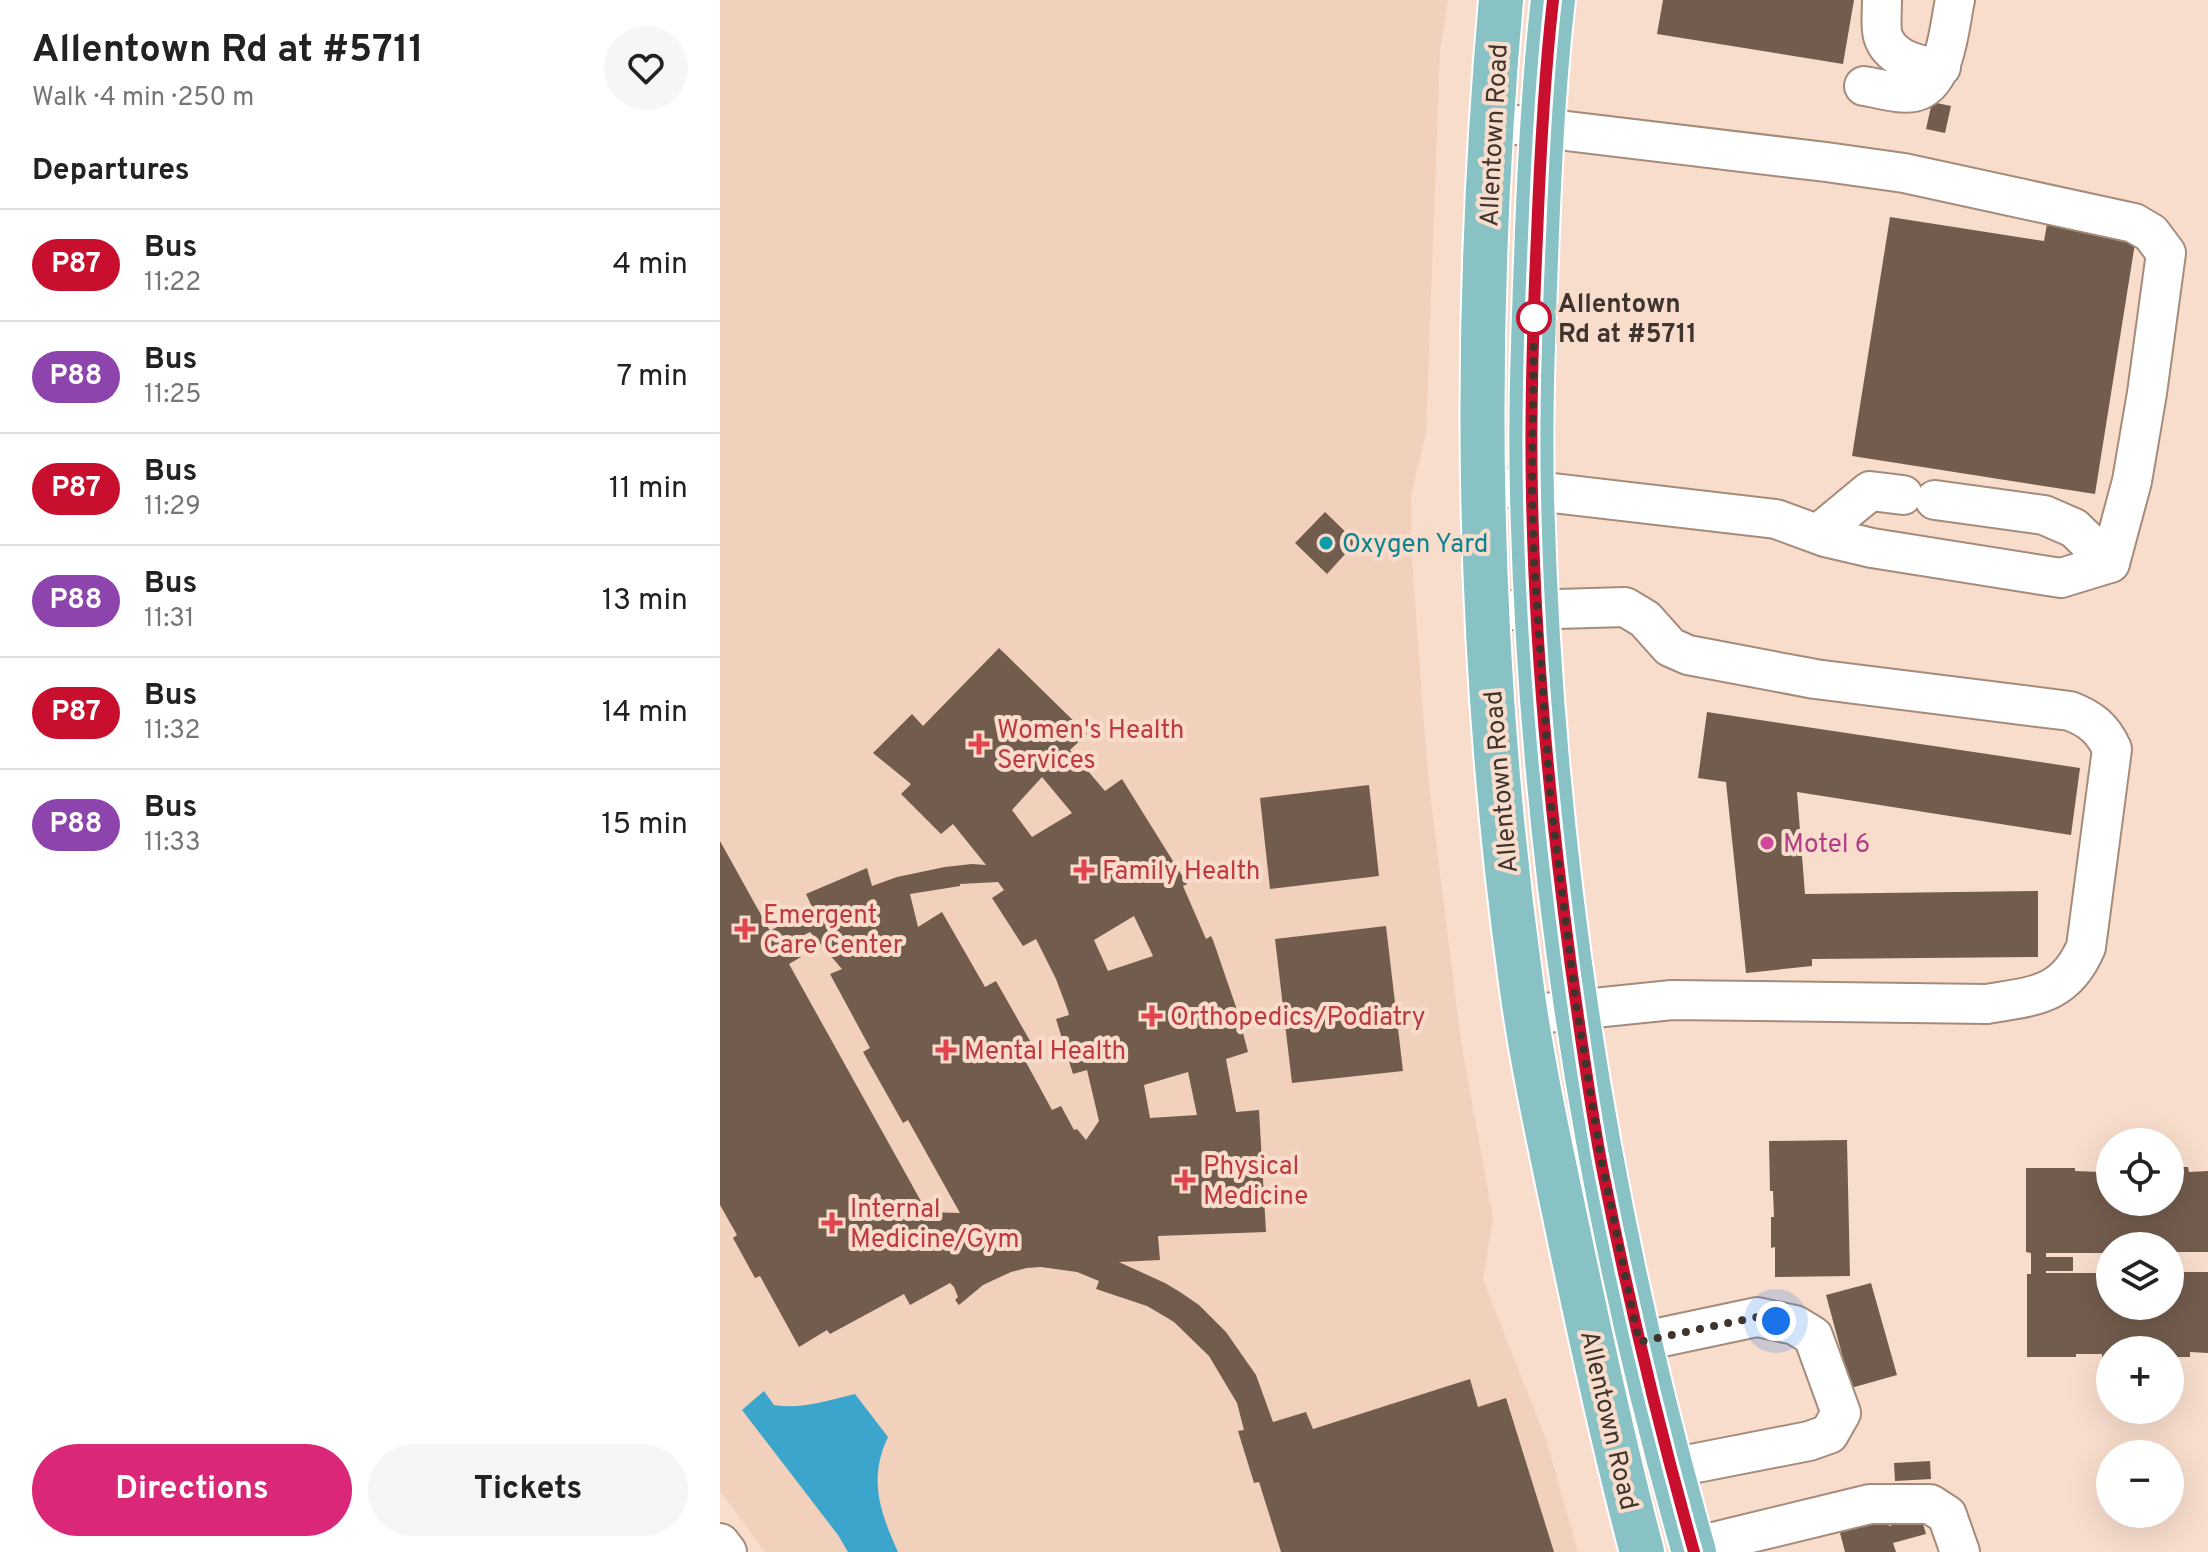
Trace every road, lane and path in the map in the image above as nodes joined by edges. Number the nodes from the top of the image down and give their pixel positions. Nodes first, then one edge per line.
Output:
1 (1501, 0) edge
2 (1553, 0) edge
3 (1882, 0) edge
4 (1955, 0) edge
5 (1941, 67) junction
6 (1864, 86) dead end
7 (1491, 122) junction
8 (1541, 128) junction
9 (1484, 485) junction
10 (1532, 491) junction
11 (1818, 534) junction
12 (2110, 563) junction
13 (1537, 609) junction
14 (1486, 611) junction
15 (1577, 1010) junction
16 (1526, 1015) junction
17 (1639, 1342) junction
18 (1671, 1468) junction
19 (720, 1543) edge
20 (1693, 1550) edge
21 (727, 1552) edge
22 (1642, 1552) edge
23 (1960, 1552) edge

1 - 7 main road, Allentown Road
2 - 8 main road, Allentown Road
3 - 5 street
4 - 5 street
5 - 6 street
7 - 8 street
7 - 9 main road, Allentown Road
8 - 10 main road, Allentown Road
8 - 12 street
9 - 10 street
9 - 14 main road, Allentown Road
10 - 11 street
10 - 13 main road, Allentown Road
11 - 12 street
11 - 12 street
13 - 14 street
13 - 15 main road, Allentown Road
13 - 15 street
14 - 16 main road, Allentown Road
15 - 16 street
15 - 17 main road, Allentown Road
16 - 22 main road, Allentown Road
17 - 18 main road, Allentown Road
17 - 18 street
18 - 20 main road, Allentown Road
19 - 21 street
20 - 23 street

